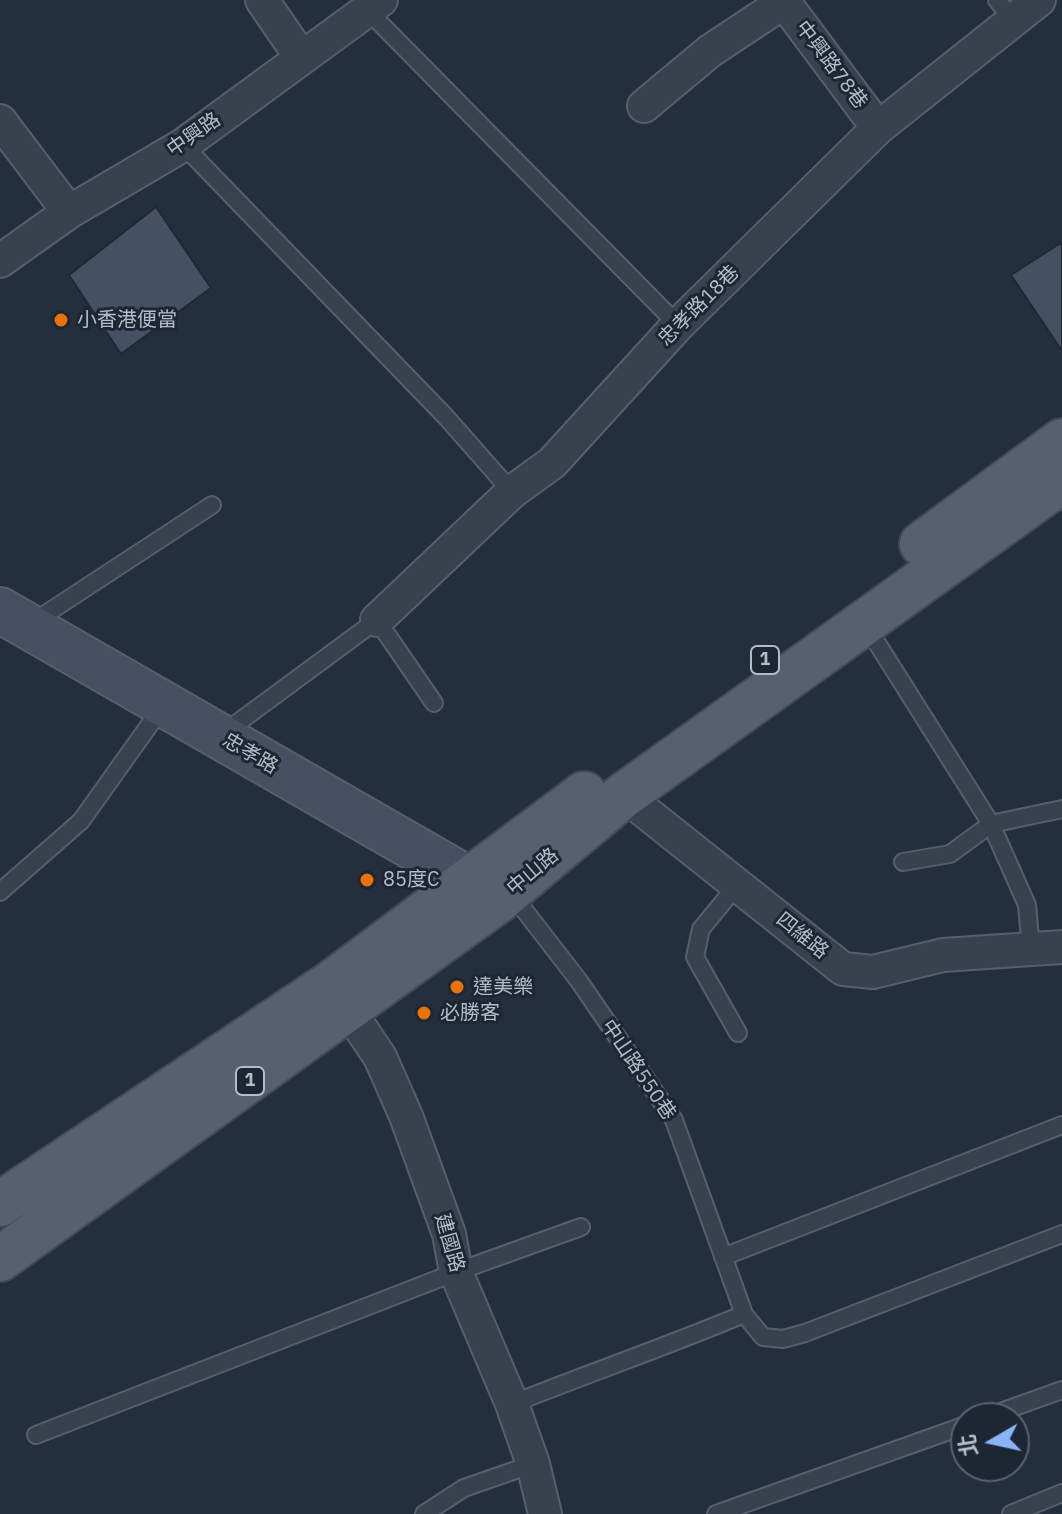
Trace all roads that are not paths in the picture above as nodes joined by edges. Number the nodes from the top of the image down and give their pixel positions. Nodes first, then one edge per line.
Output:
1 (262, 0) edge
2 (1039, 0) edge
3 (374, 5) edge
4 (1005, 10) edge
5 (301, 57) junction
6 (644, 106) dead end
7 (0, 121) edge
8 (878, 128) junction
9 (183, 145) junction
10 (69, 212) junction
11 (0, 261) edge
12 (678, 325) junction
13 (1062, 441) edge
14 (1062, 481) edge
15 (512, 492) junction
16 (212, 505) dead end
17 (8, 616) edge
18 (377, 620) junction
19 (864, 622) junction
20 (434, 703) dead end
21 (164, 705) junction
22 (219, 736) junction
23 (624, 795) junction
24 (1062, 809) edge
25 (991, 824) junction
26 (903, 862) dead end
27 (738, 884) junction
28 (493, 890) junction
29 (0, 892) edge
30 (1046, 948) edge
31 (340, 997) junction
32 (738, 1033) dead end
33 (1062, 1125) edge
34 (0, 1204) edge
35 (581, 1227) dead end
36 (1062, 1234) edge
37 (723, 1257) junction
38 (0, 1259) edge
39 (456, 1272) junction
40 (744, 1314) junction
41 (1062, 1390) edge
42 (1029, 1402) edge
43 (512, 1404) junction
44 (950, 1431) edge
45 (36, 1435) dead end
46 (533, 1464) junction
47 (1062, 1493) edge
48 (424, 1514) edge
49 (545, 1514) edge
50 (716, 1514) edge
51 (1011, 1514) edge

1 - 5 street
2 - 4 street, 忠孝路18巷
3 - 5 street, 中興路
3 - 12 lane
4 - 8 street, 忠孝路18巷
5 - 9 street, 中興路
6 - 8 street, 中興路78巷
7 - 10 street
8 - 12 street, 忠孝路18巷
9 - 10 street, 中興路
9 - 15 lane
10 - 11 street, 中興路
12 - 15 street, 忠孝路18巷
13 - 28 main road, 中山路 / 1
14 - 19 main road, 中山路 / 1
15 - 18 street, 忠孝路18巷
16 - 17 lane
17 - 21 street, 忠孝路
18 - 20 lane
18 - 22 lane, 忠孝路18巷
19 - 23 main road, 中山路 / 1
19 - 25 lane
21 - 22 street, 忠孝路
21 - 29 lane
22 - 28 street, 忠孝路
23 - 27 street, 四維路
23 - 28 main road, 中山路 / 1
24 - 25 lane
25 - 26 lane
25 - 30 lane
27 - 30 street, 四維路
27 - 32 lane
28 - 31 main road, 中山路 / 1
28 - 37 lane, 中山路550巷
31 - 34 main road, 中山路 / 1
31 - 38 main road, 中山路 / 1
31 - 39 street, 建國路
33 - 37 lane
35 - 39 lane
36 - 40 lane
37 - 40 lane, 中山路550巷
39 - 43 street, 建國路
39 - 45 lane
40 - 43 lane
41 - 42 lane
43 - 46 street, 建國路
44 - 50 lane
46 - 48 lane
46 - 49 street, 建國路
47 - 51 lane

